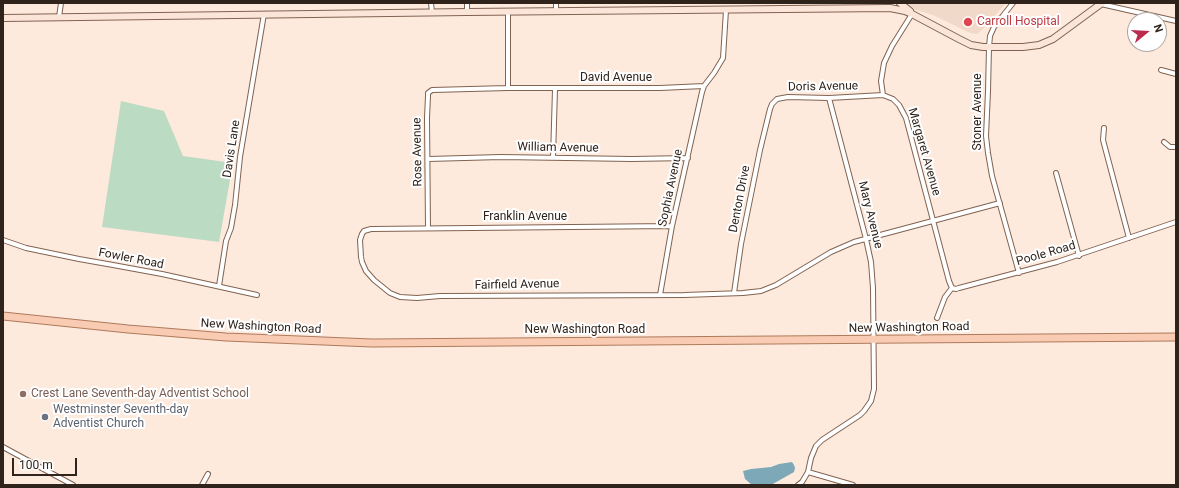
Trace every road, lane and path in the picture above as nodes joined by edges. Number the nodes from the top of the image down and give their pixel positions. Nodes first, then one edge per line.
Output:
1 (61, 3) edge
2 (432, 3) edge
3 (467, 3) edge
4 (556, 3) edge
5 (900, 3) edge
6 (1013, 3) edge
7 (1101, 4) edge
8 (726, 6) edge
9 (879, 6) edge
10 (508, 11) junction
11 (556, 11) junction
12 (432, 12) junction
13 (467, 12) junction
14 (264, 14) junction
15 (912, 14) junction
16 (59, 17) junction
17 (3, 18) edge
18 (1176, 21) edge
19 (989, 47) junction
20 (1161, 70) dead end
21 (1176, 74) edge
22 (704, 86) junction
23 (508, 88) junction
24 (445, 89) joint
25 (555, 89) junction
26 (883, 96) junction
27 (829, 98) junction
28 (770, 109) joint
29 (1104, 128) dead end
30 (1164, 142) dead end
31 (1176, 147) edge
32 (553, 158) junction
33 (688, 158) junction
34 (428, 159) junction
35 (1056, 173) dead end
36 (1000, 203) junction
37 (933, 221) junction
38 (1176, 222) edge
39 (672, 226) junction
40 (378, 228) joint
41 (428, 228) junction
42 (1129, 238) junction
43 (866, 239) junction
44 (3, 240) edge
45 (1079, 256) junction
46 (1019, 272) junction
47 (219, 286) junction
48 (952, 288) junction
49 (734, 293) junction
50 (257, 295) dead end
51 (660, 295) junction
52 (3, 316) edge
53 (937, 318) dead end
54 (1176, 338) edge
55 (873, 340) junction
56 (3, 448) edge
57 (808, 472) junction
58 (208, 474) dead end
59 (73, 485) edge
60 (202, 485) edge
61 (798, 485) edge
62 (853, 485) edge

1 - 16 street
2 - 12 street
3 - 13 street
4 - 11 street
5 - 15 main road
6 - 19 street, Stoner Avenue
7 - 18 street
7 - 19 main road
8 - 9 main road
8 - 11 main road
8 - 22 street
9 - 15 main road
10 - 11 main road
10 - 13 main road
10 - 23 street
12 - 13 main road
12 - 14 main road
14 - 16 main road
14 - 47 street, Davis Lane
15 - 19 main road
15 - 26 street
16 - 17 main road
19 - 36 street, Stoner Avenue
20 - 21 street
22 - 25 street, David Avenue
22 - 33 street, Sophia Avenue
23 - 24 street, David Avenue
23 - 25 street, David Avenue
24 - 34 street, Rose Avenue
25 - 32 street
26 - 27 street, Doris Avenue
26 - 37 street, Margaret Avenue
27 - 28 street, Doris Avenue
27 - 43 street, Mary Avenue
28 - 49 street, Denton Drive
29 - 42 street
30 - 31 street
32 - 33 street, William Avenue
32 - 34 street, William Avenue
33 - 39 street, Sophia Avenue
34 - 41 street, Rose Avenue
35 - 45 street
36 - 37 street, Fairfield Avenue
36 - 46 street, Stoner Avenue
37 - 43 street, Fairfield Avenue
37 - 48 street, Margaret Avenue
38 - 42 street, Poole Road
39 - 41 street, Franklin Avenue
39 - 51 street, Sophia Avenue
40 - 41 street, Franklin Avenue
40 - 51 street, Fairfield Avenue
42 - 45 street, Poole Road
43 - 49 street, Fairfield Avenue
43 - 55 street, Mary Avenue
44 - 47 street, Fowler Road
45 - 46 street, Poole Road
46 - 48 street, Poole Road
47 - 50 street, Fowler Road
48 - 53 street
49 - 51 street, Fairfield Avenue
52 - 55 main road, New Washington Road
54 - 55 main road, New Washington Road
55 - 57 street
56 - 59 street
57 - 61 street
57 - 62 street
58 - 60 street

